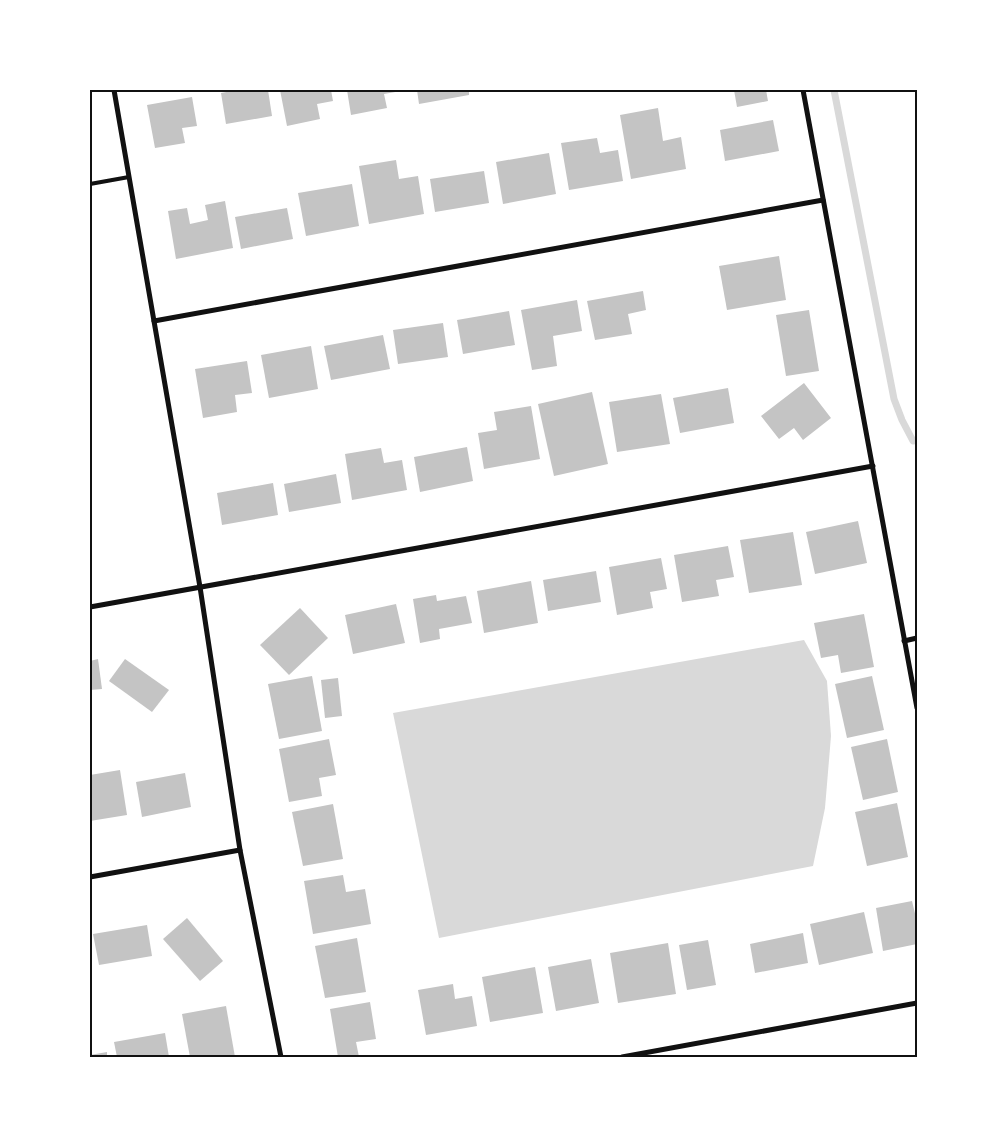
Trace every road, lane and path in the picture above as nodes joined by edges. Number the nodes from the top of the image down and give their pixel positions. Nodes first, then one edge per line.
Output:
1 (114, 90) edge
2 (803, 90) edge
3 (129, 177) junction
4 (90, 184) edge
5 (823, 200) junction
6 (154, 321) junction
7 (873, 466) junction
8 (200, 587) junction
9 (90, 607) edge
10 (917, 638) edge
11 (904, 640) junction
12 (917, 708) edge
13 (240, 850) junction
14 (90, 877) edge
15 (917, 1003) edge
16 (281, 1057) edge
17 (622, 1057) edge

1 - 3 street
2 - 5 street
3 - 4 lane
3 - 6 street
5 - 6 street
5 - 7 street
6 - 8 street
7 - 8 street
7 - 11 street
8 - 9 street
8 - 13 street
10 - 11 street
11 - 12 street
13 - 14 street
13 - 16 street
15 - 17 street

